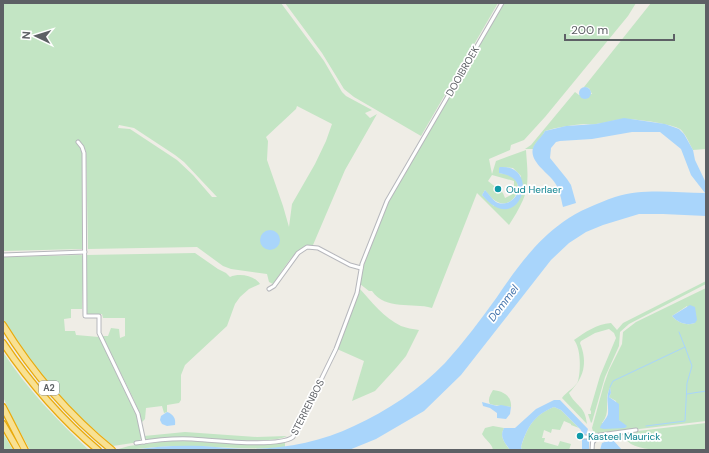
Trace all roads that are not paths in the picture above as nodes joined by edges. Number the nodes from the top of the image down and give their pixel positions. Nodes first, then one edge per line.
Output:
1 (502, 3) edge
2 (422, 140) joint
3 (78, 142) dead end
4 (85, 252) junction
5 (3, 255) edge
6 (361, 268) junction
7 (269, 289) dead end
8 (3, 325) edge
9 (3, 343) edge
10 (3, 407) edge
11 (3, 424) edge
12 (636, 430) dead end
13 (582, 437) dead end
14 (594, 441) junction
15 (144, 442) junction
16 (136, 443) dead end
17 (96, 448) edge
18 (18, 450) edge
19 (25, 450) edge
20 (112, 450) edge
21 (592, 450) edge

1 - 2 street, DOOIBROEK
2 - 6 street, STERRENBOS
3 - 4 street
4 - 5 street
4 - 15 street
6 - 7 street
6 - 15 street, STERRENBOS
8 - 20 highway, A2
9 - 17 highway, A2
10 - 19 highway
11 - 18 highway
12 - 14 street
13 - 14 street
14 - 21 street
15 - 16 street

